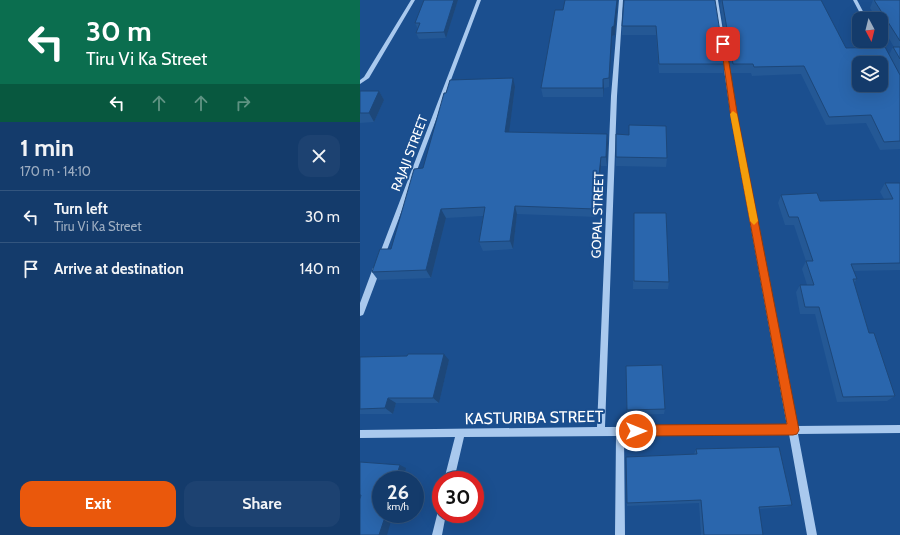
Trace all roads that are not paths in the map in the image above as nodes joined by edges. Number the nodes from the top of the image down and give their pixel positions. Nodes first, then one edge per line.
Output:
1 (413, 0) edge
2 (478, 0) edge
3 (621, 0) edge
4 (716, 0) edge
5 (855, 0) edge
6 (862, 12) edge
7 (881, 48) edge
8 (889, 62) edge
9 (360, 82) edge
10 (360, 313) edge
11 (900, 429) edge
12 (793, 430) junction
13 (601, 431) junction
14 (620, 431) junction
15 (360, 434) edge
16 (460, 434) junction
17 (451, 471) edge
18 (439, 523) edge
19 (437, 535) edge
20 (620, 535) edge
21 (812, 535) edge

1 - 9 street
2 - 10 street, RAJAJI STREET
3 - 13 street, GOPAL STREET
4 - 12 street
5 - 6 street
7 - 8 street
11 - 12 street, KASTURIBA STREET
12 - 14 street, KASTURIBA STREET
12 - 21 street
13 - 14 street, KASTURIBA STREET
13 - 16 street, KASTURIBA STREET
14 - 20 street
15 - 16 street, KASTURIBA STREET
16 - 17 street
18 - 19 street

